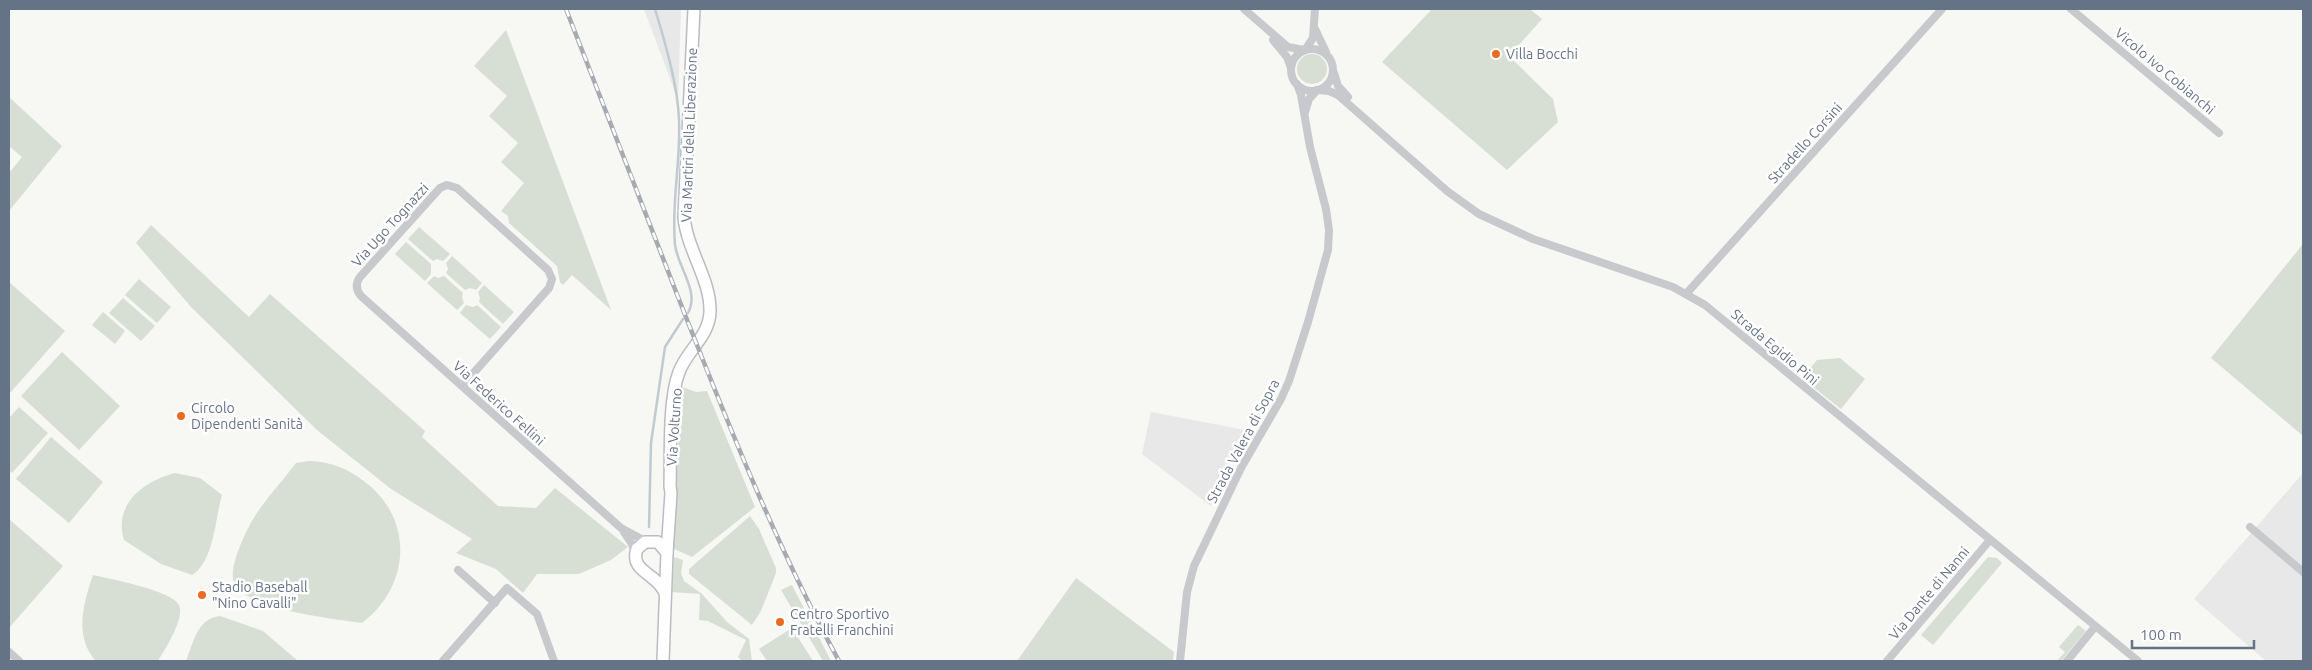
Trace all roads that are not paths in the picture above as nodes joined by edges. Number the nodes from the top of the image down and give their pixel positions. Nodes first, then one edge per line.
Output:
1 (694, 9) edge
2 (1244, 9) edge
3 (1315, 9) edge
4 (1942, 9) edge
5 (2072, 9) edge
6 (1263, 26) junction
7 (1314, 27) junction
8 (1304, 50) junction
9 (1328, 56) junction
10 (1333, 69) junction
11 (1291, 72) junction
12 (1297, 84) junction
13 (1318, 90) junction
14 (1305, 114) junction
15 (1361, 114) junction
16 (2219, 133) dead end
17 (1686, 294) junction
18 (361, 296) joint
19 (697, 345) joint
20 (462, 386) junction
21 (670, 486) junction
22 (2250, 527) dead end
23 (621, 528) junction
24 (1990, 540) junction
25 (647, 541) junction
26 (635, 556) junction
27 (667, 557) junction
28 (458, 570) dead end
29 (2303, 572) edge
30 (647, 573) junction
31 (665, 593) junction
32 (495, 603) junction
33 (2094, 628) dead end
34 (9, 653) edge
35 (19, 661) edge
36 (443, 661) edge
37 (554, 661) edge
38 (663, 661) edge
39 (1180, 661) edge
40 (1888, 661) edge
41 (2067, 661) edge
42 (2138, 661) edge

1 - 19 street, Via Martiri della Liberazione
2 - 6 street
3 - 7 street
4 - 17 street, Stradello Corsini
5 - 16 street, Vicolo Ivo Cobianchi
6 - 8 street
6 - 11 street, Strada Valera di Sopra
7 - 8 street
7 - 9 street
8 - 9 street
8 - 11 street
9 - 10 street
10 - 13 street
10 - 15 street, Strada Egidio Pini
11 - 12 street, Strada Valera di Sopra
12 - 13 street
12 - 14 street, Strada Valera di Sopra
13 - 14 street
13 - 15 street, Strada Egidio Pini
14 - 39 street, Strada Valera di Sopra
15 - 17 street, Strada Egidio Pini
17 - 24 street, Strada Egidio Pini
18 - 20 street, Via Federico Fellini
18 - 20 street, Via Ugo Tognazzi
19 - 21 street, Via Volturno
20 - 23 street, Via Federico Fellini
21 - 25 street, Via Volturno
21 - 27 street, Via Volturno
22 - 29 street
23 - 25 street, Via Federico Fellini
23 - 26 street, Via Federico Fellini
24 - 40 street, Via Dante di Nanni
24 - 42 street, Strada Egidio Pini
25 - 26 street, Via Volturno
25 - 27 street
26 - 30 street
27 - 30 street
27 - 31 street, Via Volturno
28 - 32 street
30 - 31 street
31 - 38 street, Via Volturno
32 - 36 street
32 - 37 street
33 - 41 street
34 - 35 street

